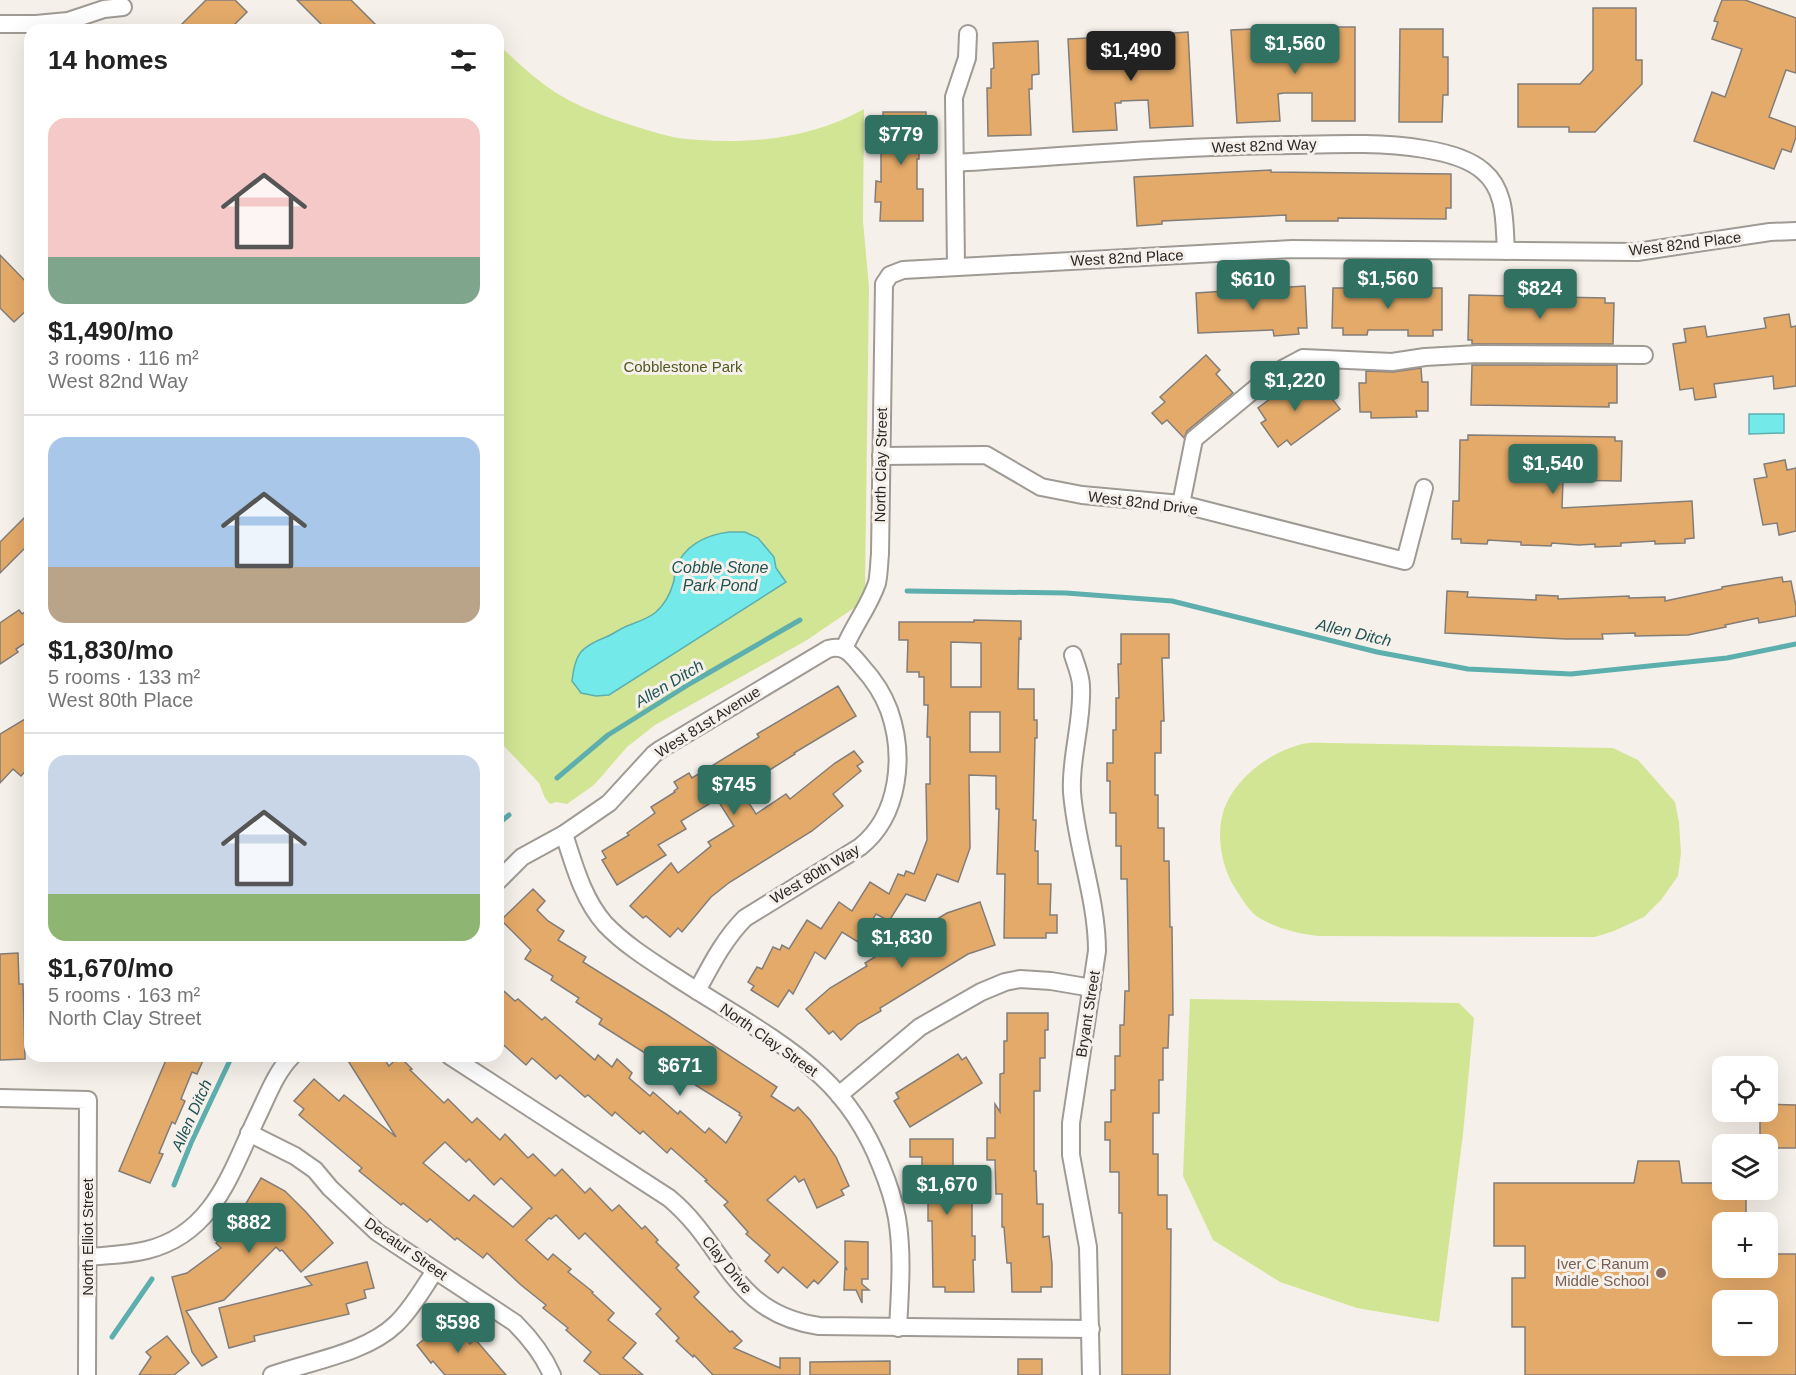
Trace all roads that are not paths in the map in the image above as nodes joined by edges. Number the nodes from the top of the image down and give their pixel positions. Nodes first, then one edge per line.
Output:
1 (123, 7) dead end
2 (0, 24) edge
3 (968, 34) dead end
4 (955, 163) junction
5 (1796, 231) edge
6 (1506, 251) junction
7 (956, 267) junction
8 (890, 275) joint
9 (1644, 355) dead end
10 (881, 456) junction
11 (1424, 488) dead end
12 (1181, 504) junction
13 (844, 649) junction
14 (1073, 656) dead end
15 (564, 834) junction
16 (504, 875) edge
17 (1092, 988) junction
18 (697, 991) junction
19 (286, 1062) edge
20 (459, 1062) edge
21 (839, 1095) junction
22 (0, 1098) edge
23 (249, 1133) junction
24 (88, 1257) junction
25 (435, 1271) junction
26 (898, 1328) junction
27 (1091, 1329) junction
28 (87, 1375) edge
29 (272, 1375) edge
30 (552, 1375) edge
31 (1091, 1375) edge

1 - 2 street
3 - 4 street
4 - 6 street, West 82nd Way
4 - 7 street
5 - 6 street, West 82nd Place
6 - 7 street, West 82nd Place
7 - 8 street, West 82nd Place
8 - 10 street, North Clay Street
9 - 12 street
10 - 12 street, West 82nd Drive
10 - 13 street, North Clay Street
11 - 12 street, West 82nd Drive
13 - 15 street, West 81st Avenue
13 - 18 street, West 80th Way
14 - 17 street, Bryant Street
15 - 16 street, West 81st Avenue
15 - 18 street, North Clay Street
17 - 21 street
17 - 27 street, Bryant Street
18 - 21 street, North Clay Street
19 - 23 street
20 - 26 street, Clay Drive
21 - 26 street, North Clay Street
22 - 24 street, North Elliot Street
23 - 24 street
23 - 25 street, Decatur Street
24 - 28 street, North Elliot Street
25 - 29 street
25 - 30 street, Decatur Street
26 - 27 street, Clay Drive
27 - 31 street, Bryant Street

